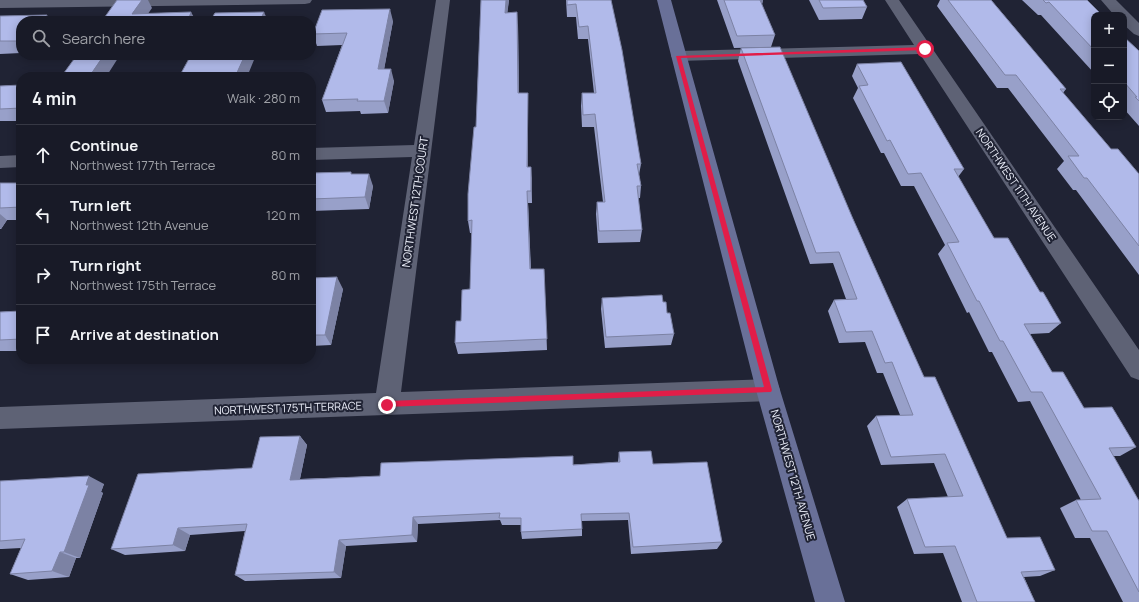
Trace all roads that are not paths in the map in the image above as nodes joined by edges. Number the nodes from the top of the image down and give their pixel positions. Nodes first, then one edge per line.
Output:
1 (305, 0) edge
2 (443, 0) edge
3 (664, 0) edge
4 (892, 0) edge
5 (1108, 0) edge
6 (0, 4) edge
7 (1119, 12) edge
8 (1127, 20) edge
9 (1139, 31) edge
10 (925, 49) junction
11 (679, 56) junction
12 (422, 151) junction
13 (316, 154) edge
14 (16, 161) edge
15 (0, 162) edge
16 (1139, 370) edge
17 (768, 390) junction
18 (387, 405) junction
19 (0, 418) edge
20 (830, 602) edge

1 - 6 street
2 - 12 street, NORTHWEST 12TH COURT
3 - 11 street, NORTHWEST 12TH AVENUE
4 - 10 street, NORTHWEST 11TH AVENUE
5 - 7 street
8 - 9 street
10 - 11 street
10 - 16 street, NORTHWEST 11TH AVENUE
11 - 17 street, NORTHWEST 12TH AVENUE
12 - 13 street
12 - 18 street, NORTHWEST 12TH COURT
14 - 15 street
17 - 18 street, NORTHWEST 175TH TERRACE
17 - 20 street, NORTHWEST 12TH AVENUE
18 - 19 street, NORTHWEST 175TH TERRACE

